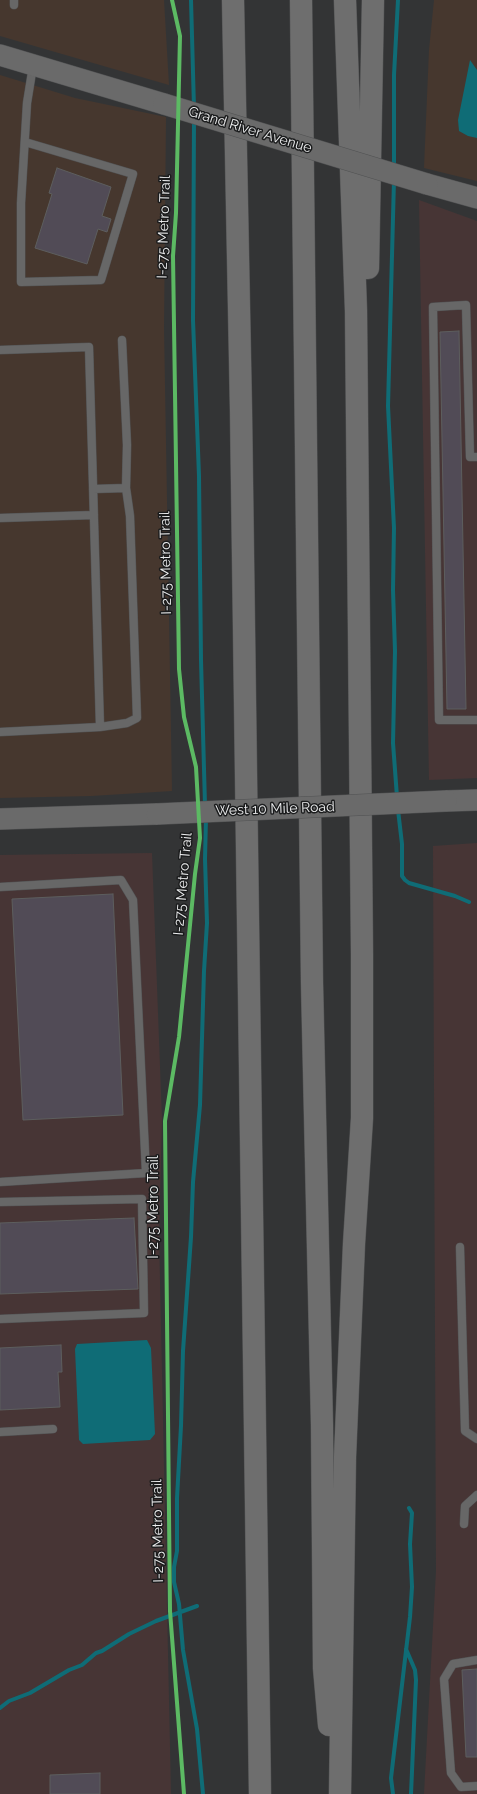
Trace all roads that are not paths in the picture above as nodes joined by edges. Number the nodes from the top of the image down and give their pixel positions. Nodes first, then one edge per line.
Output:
1 (233, 0) edge
2 (301, 0) edge
3 (345, 0) edge
4 (373, 0) edge
5 (0, 56) edge
6 (33, 65) junction
7 (25, 142) junction
8 (477, 198) edge
9 (356, 311) junction
10 (122, 340) dead end
11 (0, 350) edge
12 (477, 457) edge
13 (126, 488) junction
14 (93, 489) junction
15 (94, 515) junction
16 (0, 518) edge
17 (477, 720) edge
18 (100, 727) junction
19 (0, 732) edge
20 (477, 800) edge
21 (0, 819) edge
22 (0, 887) edge
23 (0, 1182) edge
24 (0, 1202) edge
25 (460, 1247) dead end
26 (0, 1318) edge
27 (53, 1429) dead end
28 (0, 1432) edge
29 (477, 1439) edge
30 (477, 1495) edge
31 (464, 1524) dead end
32 (477, 1660) edge
33 (477, 1786) edge
34 (260, 1794) edge
35 (335, 1794) edge
36 (340, 1794) edge

1 - 34 highway
2 - 35 highway
3 - 9 highway
4 - 9 highway
5 - 6 main road, Grand River Avenue
6 - 7 lane
6 - 8 main road, Grand River Avenue, bridge
7 - 7 lane
9 - 36 highway
10 - 13 lane
11 - 14 lane
12 - 17 lane
13 - 14 lane
13 - 18 lane
14 - 15 lane
15 - 16 lane
15 - 18 lane
18 - 19 lane
20 - 21 main road, West 10 Mile Road, bridge
22 - 23 lane
24 - 26 lane
25 - 29 lane
27 - 28 lane
30 - 31 lane
32 - 33 lane

